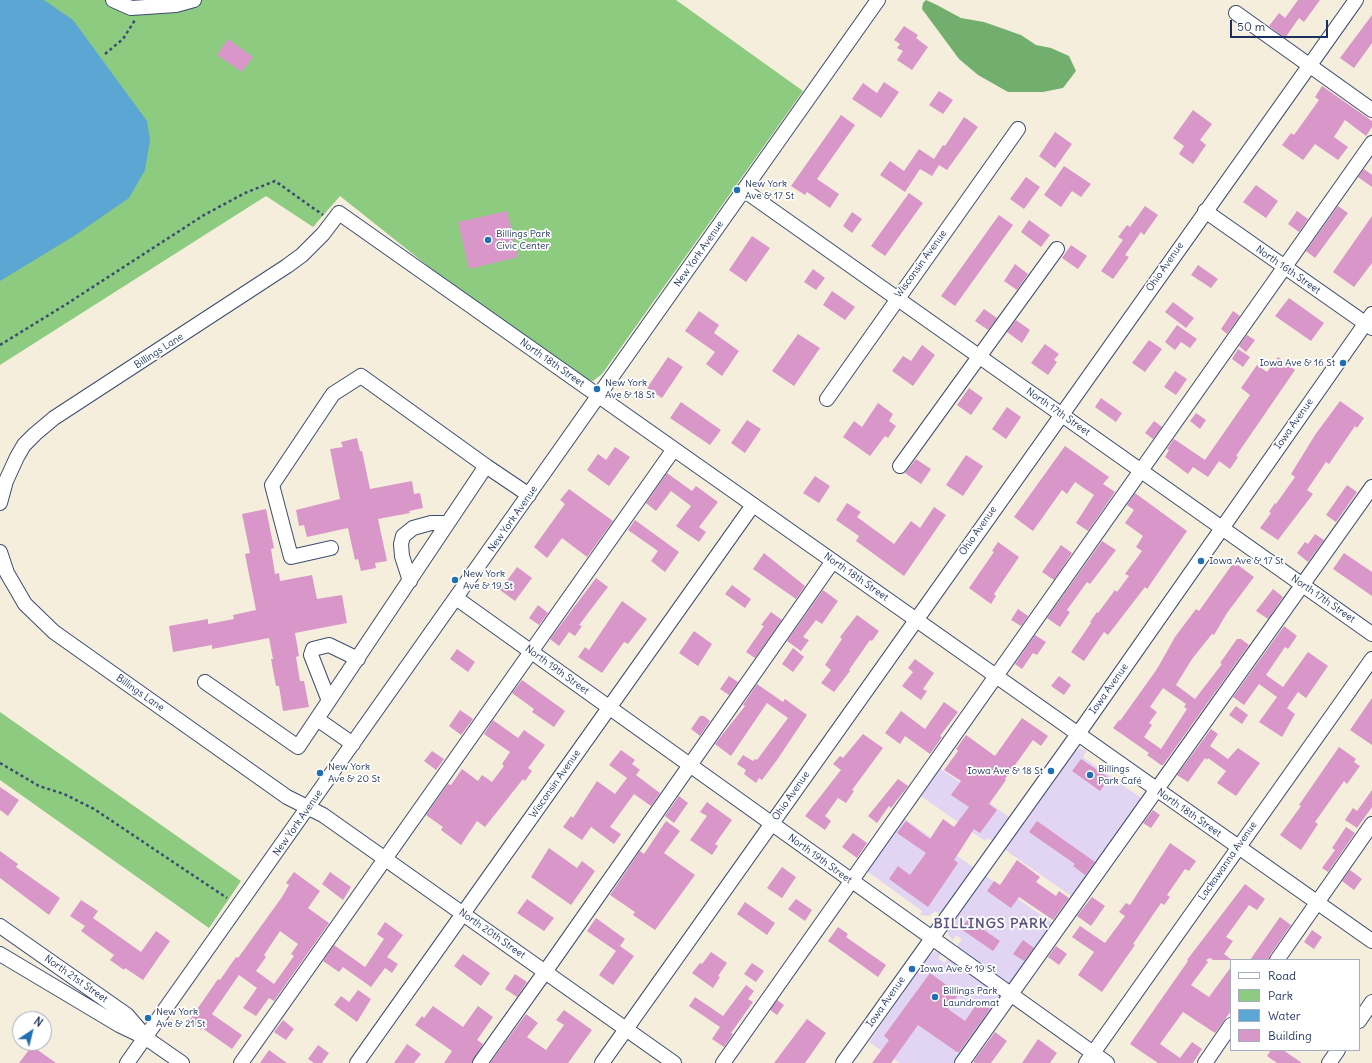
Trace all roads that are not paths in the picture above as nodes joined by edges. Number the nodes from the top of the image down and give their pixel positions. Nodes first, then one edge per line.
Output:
1 (113, 0) edge
2 (194, 0) edge
3 (878, 0) edge
4 (1356, 0) edge
5 (1236, 13) dead end
6 (1308, 65) junction
7 (1372, 110) edge
8 (1018, 129) dead end
9 (1372, 143) edge
10 (744, 191) junction
11 (1205, 211) junction
12 (336, 218) joint
13 (1057, 249) dead end
14 (1284, 267) junction
15 (897, 298) junction
16 (1370, 322) edge
17 (979, 356) junction
18 (599, 396) junction
19 (827, 399) dead end
20 (1061, 414) junction
21 (674, 449) junction
22 (486, 466) junction
23 (900, 466) dead end
24 (1142, 472) junction
25 (1372, 487) edge
26 (530, 495) junction
27 (0, 504) edge
28 (753, 505) junction
29 (448, 523) junction
30 (1221, 527) junction
31 (332, 548) dead end
32 (0, 552) edge
33 (833, 561) junction
34 (410, 581) junction
35 (1303, 585) junction
36 (456, 598) junction
37 (916, 620) junction
38 (1372, 634) edge
39 (532, 652) junction
40 (358, 659) junction
41 (1372, 659) edge
42 (996, 676) junction
43 (206, 682) dead end
44 (329, 701) junction
45 (609, 708) junction
46 (317, 719) junction
47 (1078, 734) junction
48 (353, 744) junction
49 (689, 765) junction
50 (1156, 789) junction
51 (308, 808) junction
52 (772, 823) junction
53 (1372, 824) edge
54 (1238, 847) junction
55 (385, 858) junction
56 (852, 882) junction
57 (1317, 903) junction
58 (463, 914) junction
59 (0, 926) edge
60 (931, 939) junction
61 (1372, 942) edge
62 (0, 954) edge
63 (1278, 959) edge
64 (546, 972) junction
65 (1011, 995) junction
66 (1372, 1002) edge
67 (1360, 1020) edge
68 (1230, 1026) edge
69 (626, 1029) junction
70 (146, 1038) junction
71 (1337, 1051) edge
72 (1089, 1058) edge
73 (127, 1063) edge
74 (182, 1063) edge
75 (241, 1063) edge
76 (357, 1063) edge
77 (480, 1063) edge
78 (602, 1063) edge
79 (674, 1063) edge
80 (723, 1063) edge
81 (843, 1063) edge
82 (962, 1063) edge
83 (1107, 1063) edge
84 (1205, 1063) edge
85 (1329, 1063) edge

1 - 2 street
3 - 10 street, New York Avenue
4 - 6 street, Ohio Avenue
5 - 6 street
6 - 7 street
6 - 11 street, Ohio Avenue
8 - 15 street, Wisconsin Avenue
9 - 14 street
10 - 15 street, North 17th Street
10 - 18 street, New York Avenue
11 - 14 street, North 16th Street
11 - 20 street, Ohio Avenue
12 - 18 street, North 18th Street
12 - 27 street, Billings Lane
13 - 17 street
14 - 16 street, North 16th Street
14 - 24 street
15 - 17 street, North 17th Street
15 - 19 street, Wisconsin Avenue
16 - 30 street, Iowa Avenue
17 - 20 street, North 17th Street
17 - 23 street
18 - 21 street, North 18th Street
18 - 26 street, New York Avenue
20 - 24 street, North 17th Street
20 - 37 street, Ohio Avenue
21 - 28 street, North 18th Street
21 - 39 street
22 - 26 street
22 - 29 street
22 - 31 street
24 - 30 street, North 17th Street
24 - 42 street
25 - 35 street
26 - 36 street, New York Avenue
28 - 33 street, North 18th Street
28 - 45 street, Wisconsin Avenue
29 - 34 street
29 - 34 street
30 - 35 street, North 17th Street
30 - 47 street, Iowa Avenue
32 - 51 street, Billings Lane
33 - 37 street, North 18th Street
33 - 49 street
34 - 40 street
35 - 38 street, North 17th Street
35 - 50 street
36 - 39 street, North 19th Street
36 - 48 street, New York Avenue
37 - 42 street, North 18th Street
37 - 52 street, Ohio Avenue
39 - 45 street, North 19th Street
39 - 55 street
40 - 44 street
40 - 44 street
41 - 54 street, Lackawanna Avenue
42 - 47 street, North 18th Street
42 - 56 street
43 - 46 street
44 - 46 street
45 - 49 street, North 19th Street
45 - 58 street, Wisconsin Avenue
46 - 48 street
47 - 50 street, North 18th Street
47 - 60 street, Iowa Avenue
48 - 51 street, New York Avenue
49 - 52 street, North 19th Street
49 - 64 street
50 - 54 street, North 18th Street
50 - 65 street
51 - 55 street, North 20th Street
51 - 70 street, New York Avenue
52 - 56 street, North 19th Street
52 - 69 street, Ohio Avenue
53 - 57 street
54 - 57 street, North 18th Street
54 - 72 street, Lackawanna Avenue
55 - 58 street, North 20th Street
55 - 75 street
56 - 60 street, North 19th Street
56 - 80 street
57 - 61 street, North 18th Street
57 - 63 street
58 - 64 street, North 20th Street
58 - 76 street, Wisconsin Avenue
59 - 70 street, North 21st Street
60 - 65 street, North 19th Street
60 - 81 street, Iowa Avenue
62 - 70 street, North 21st Street
64 - 69 street, North 20th Street
64 - 77 street
65 - 72 street, North 19th Street
65 - 82 street
66 - 67 street
68 - 84 street
69 - 78 street, Ohio Avenue
69 - 79 street, North 20th Street
70 - 73 street, New York Avenue
70 - 74 street, North 21st Street
71 - 85 street
72 - 83 street, North 19th Street

